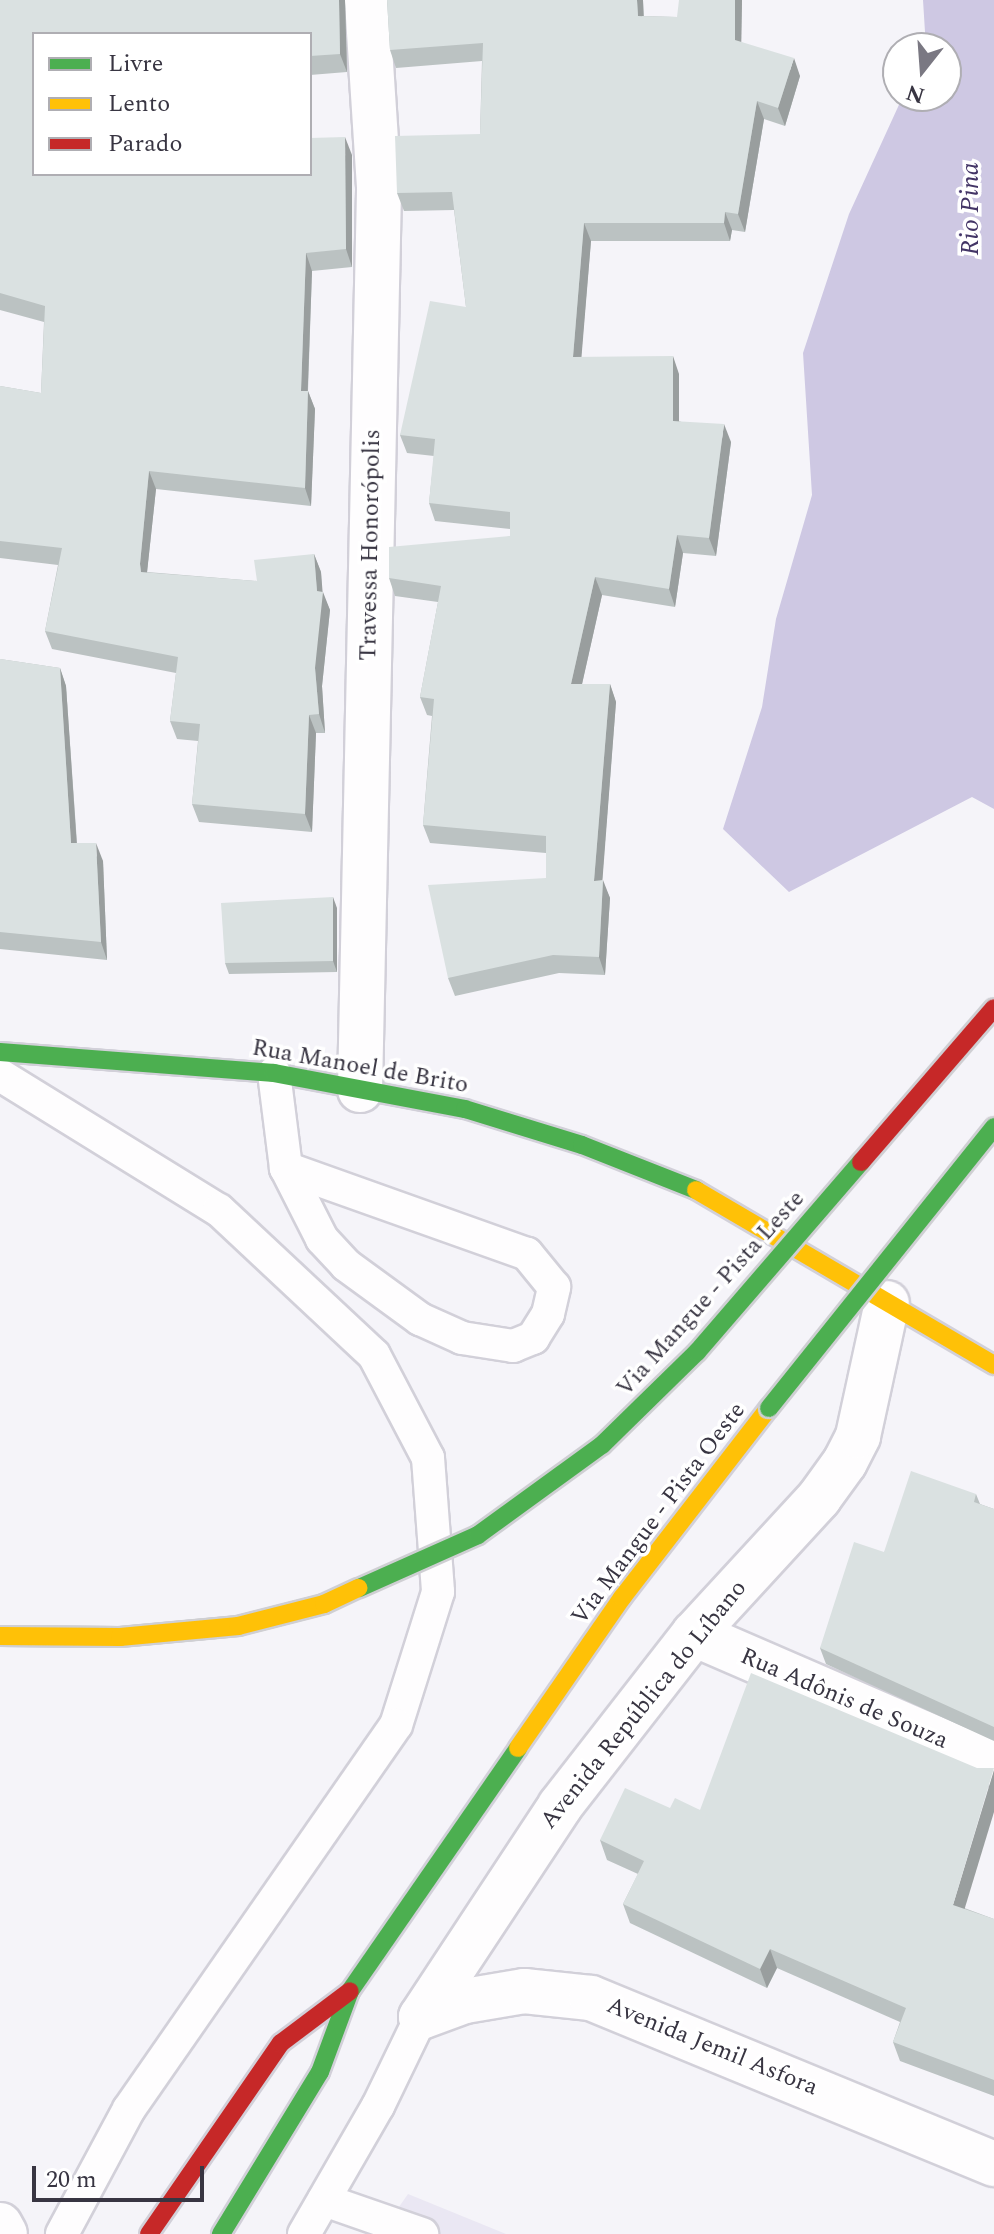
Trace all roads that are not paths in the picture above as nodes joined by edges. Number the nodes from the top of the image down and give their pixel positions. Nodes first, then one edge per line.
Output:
1 (367, 0) edge
2 (994, 1008) edge
3 (0, 1052) edge
4 (274, 1073) junction
5 (0, 1075) edge
6 (360, 1090) junction
7 (994, 1127) edge
8 (286, 1168) junction
9 (887, 1303) junction
10 (994, 1365) edge
11 (694, 1634) junction
12 (0, 1636) edge
13 (994, 1764) edge
14 (350, 1991) junction
15 (421, 2017) junction
16 (994, 2164) edge
17 (324, 2200) junction
18 (0, 2225) edge
19 (5, 2234) edge
20 (62, 2234) edge
21 (149, 2234) edge
22 (221, 2234) edge
23 (304, 2234) edge
24 (422, 2234) edge

1 - 6 street, Travessa Honorópolis
2 - 12 main road, Via Mangue - Pista Leste, bridge
3 - 4 main road, Rua Manoel de Brito
4 - 6 main road, Rua Manoel de Brito
4 - 8 lane
5 - 20 lane
6 - 9 main road, Rua Manoel de Brito
7 - 14 main road, Via Mangue - Pista Oeste, bridge
8 - 8 lane
9 - 10 main road, Rua Manoel de Brito
9 - 11 street, Avenida República do Líbano
11 - 13 street, Rua Adônis de Souza
11 - 15 street, Avenida República do Líbano
14 - 21 main road
14 - 22 main road
15 - 16 street, Avenida Jemil Asfora
15 - 17 lane
17 - 23 lane
17 - 24 lane
18 - 19 street

